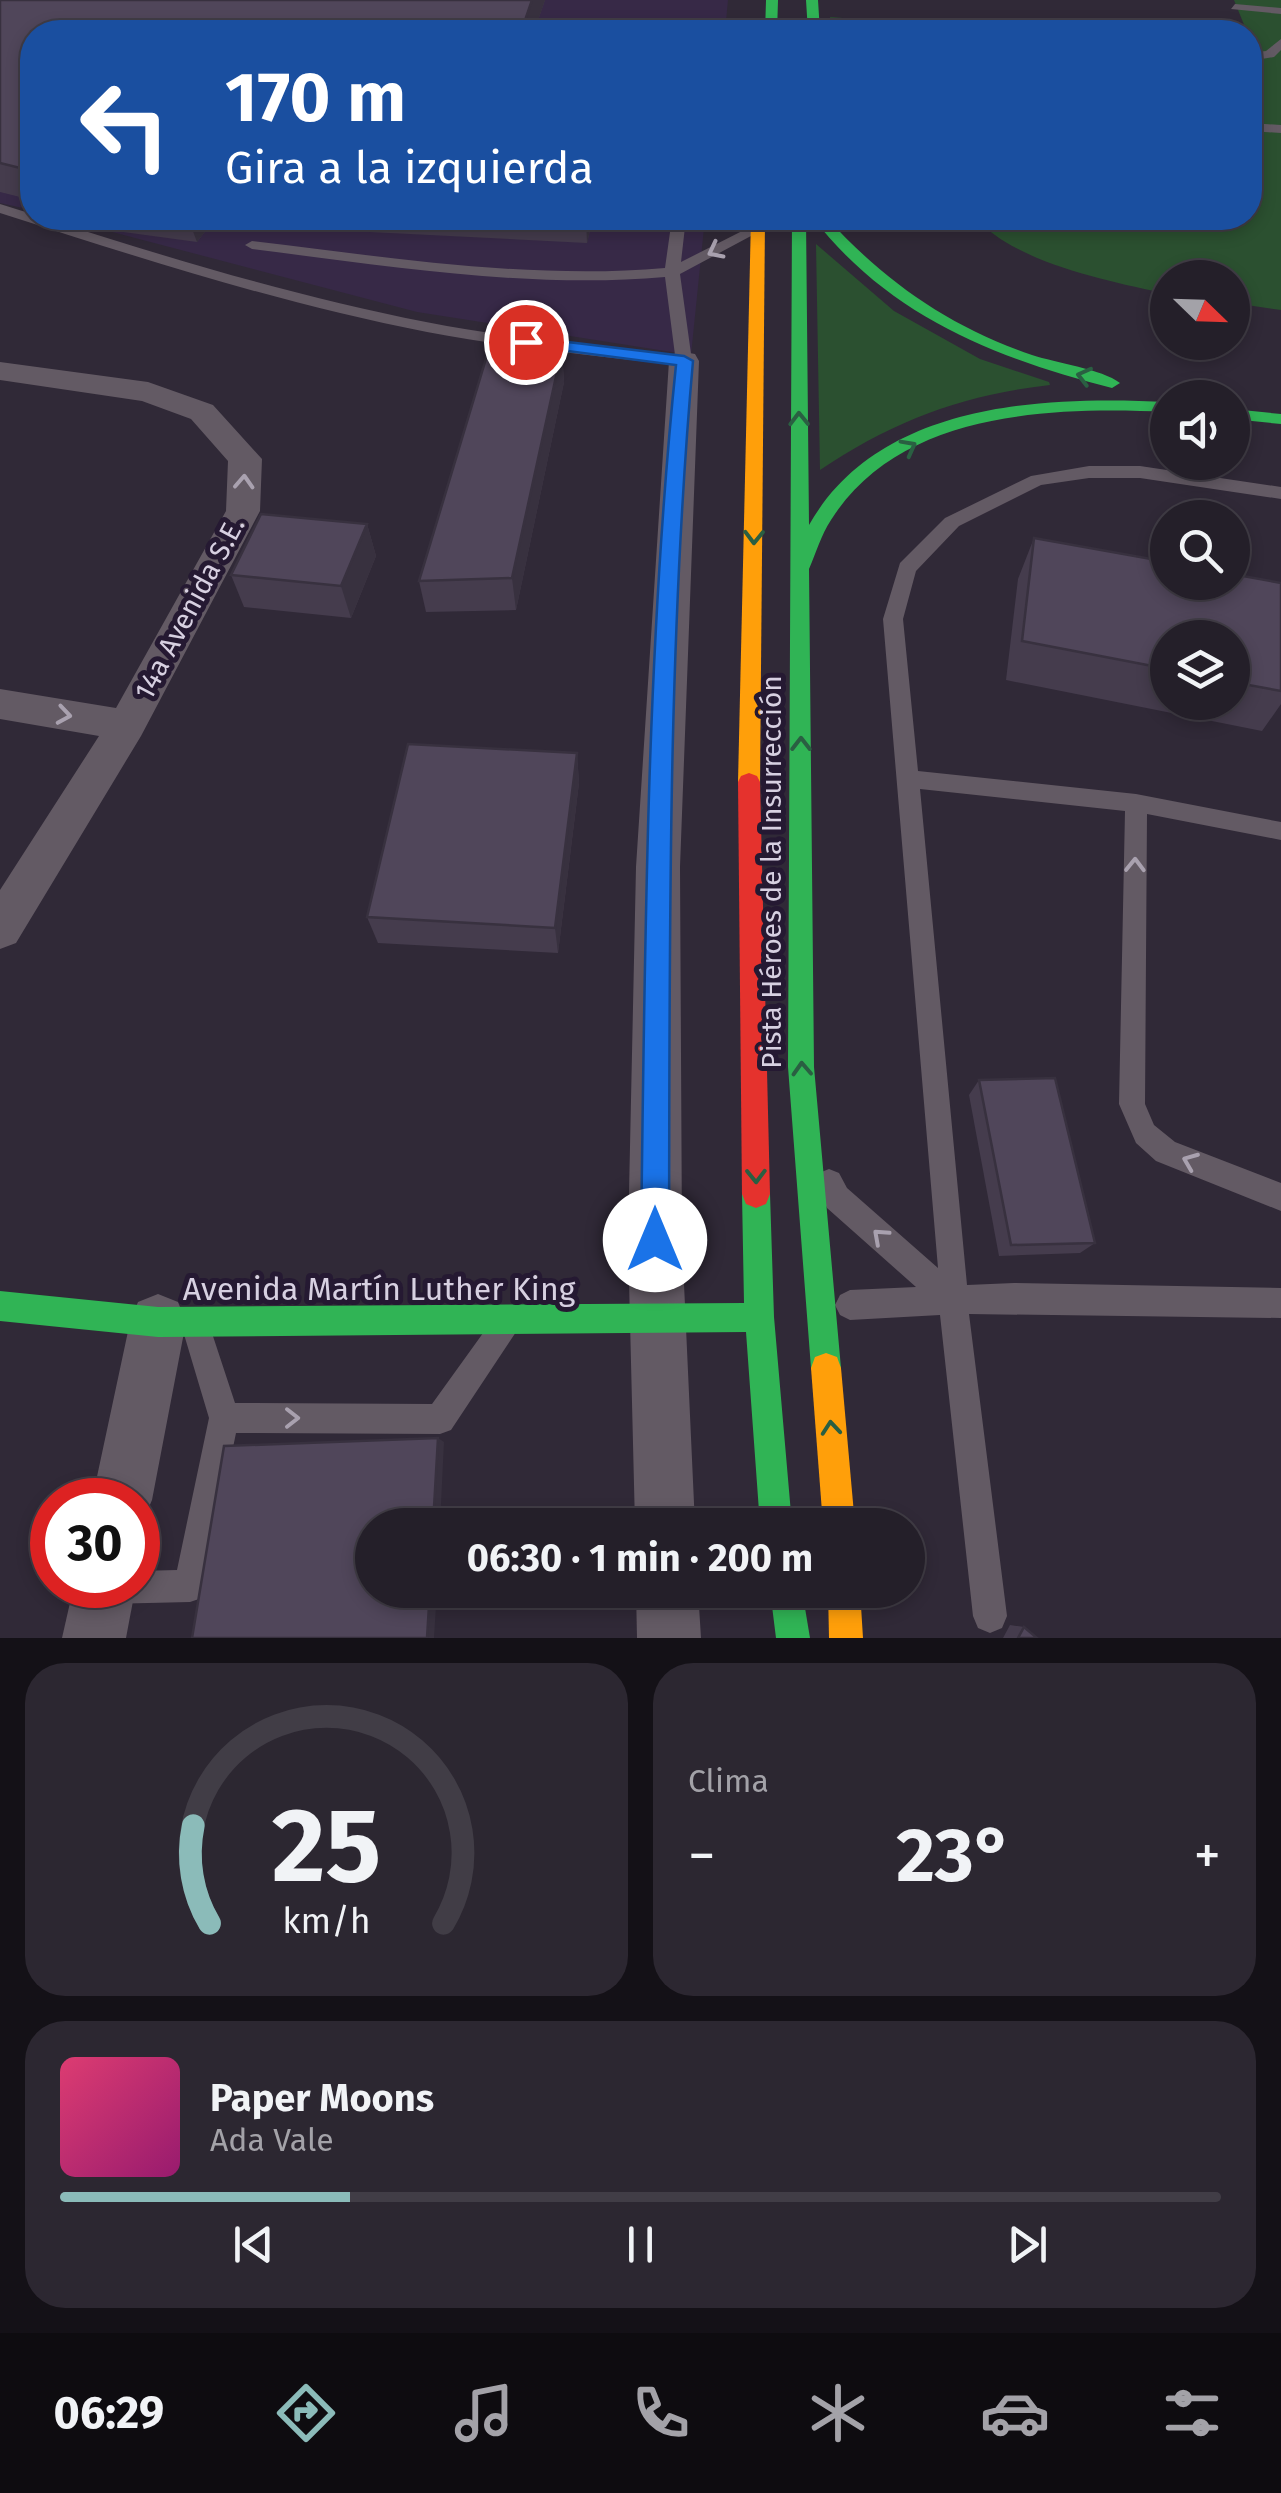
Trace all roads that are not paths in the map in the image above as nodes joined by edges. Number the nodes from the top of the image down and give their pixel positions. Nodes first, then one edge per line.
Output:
1 (1236, 7) dead end
2 (1281, 12) edge
3 (67, 230) edge
4 (677, 230) edge
5 (746, 230) edge
6 (758, 230) edge
7 (800, 230) edge
8 (831, 230) edge
9 (252, 245) dead end
10 (672, 272) junction
11 (684, 361) junction
12 (0, 371) edge
13 (1150, 391) edge
14 (1150, 405) edge
15 (1250, 415) edge
16 (1276, 419) edge
17 (1281, 493) edge
18 (801, 567) junction
19 (0, 704) edge
20 (127, 725) junction
21 (908, 779) junction
22 (1136, 803) junction
23 (1281, 831) edge
24 (0, 930) edge
25 (800, 992) junction
26 (778, 1092) dead end
27 (807, 1138) junction
28 (1281, 1197) edge
29 (782, 1292) dead end
30 (953, 1301) junction
31 (1281, 1303) edge
32 (850, 1304) dead end
33 (0, 1306) edge
34 (759, 1316) junction
35 (658, 1318) junction
36 (508, 1321) junction
37 (177, 1322) junction
38 (786, 1338) dead end
39 (224, 1418) junction
40 (129, 1478) edge
41 (664, 1508) edge
42 (775, 1508) edge
43 (839, 1508) edge
44 (160, 1592) edge
45 (668, 1608) edge
46 (789, 1608) edge
47 (823, 1608) edge
48 (845, 1608) edge
49 (990, 1616) dead end
50 (669, 1638) edge
51 (793, 1638) edge
52 (827, 1638) edge
53 (846, 1638) edge

1 - 2 lane
3 - 11 lane
4 - 10 lane
5 -> 10 lane
6 -> 34 main road, Pista Héroes de la Insurrección
18 -> 7 main road, Pista Héroes de la Insurrección
13 -> 8 main road
9 - 10 lane
10 - 11 lane
11 - 35 street
20 -> 12 street, 14a Avenida S.E.
18 -> 14 main road
15 - 16 main road
17 - 21 lane
25 -> 18 main road, Pista Héroes de la Insurrección
19 -> 20 street
20 - 24 street, 14a Avenida S.E.
21 - 22 lane
21 - 30 lane
22 - 23 lane
28 -> 22 lane
25 - 26 main road
27 -> 25 main road, Pista Héroes de la Insurrección
30 -> 27 lane
43 -> 27 main road, Pista Héroes de la Insurrección
29 - 34 main road
30 - 31 lane
30 - 32 lane
30 - 49 lane
33 - 37 main road, Avenida Martín Luther King
34 - 35 main road, Avenida Martín Luther King
34 - 38 main road
34 - 42 main road, Pista Héroes de la Insurrección
35 - 36 main road, Avenida Martín Luther King
35 - 41 street
36 - 37 main road, Avenida Martín Luther King
39 -> 36 lane
37 - 39 lane
37 - 40 street
39 - 44 lane
45 - 50 street
46 - 51 main road
47 - 52 main road
48 - 53 main road

